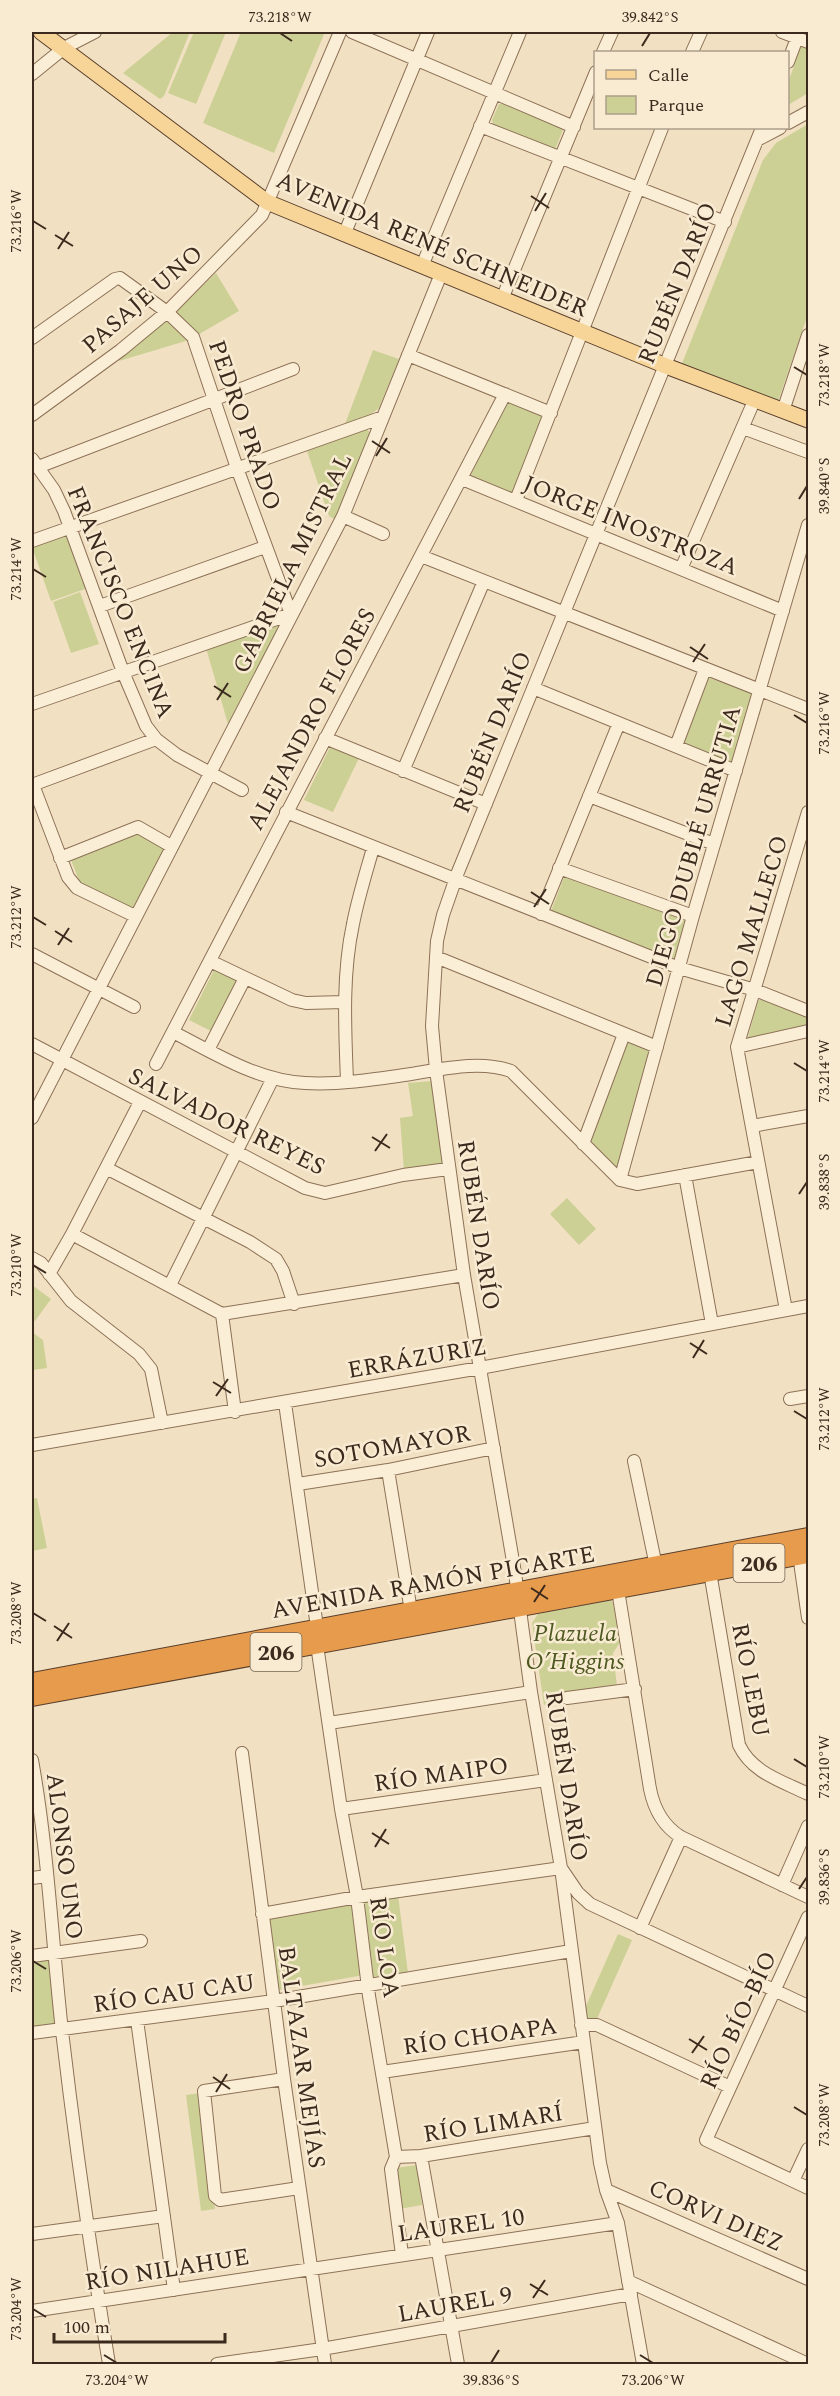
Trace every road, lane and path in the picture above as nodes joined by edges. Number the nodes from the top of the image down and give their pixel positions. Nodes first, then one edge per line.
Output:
1 (41, 32) edge
2 (95, 32) edge
3 (340, 32) edge
4 (352, 32) edge
5 (428, 32) edge
6 (520, 32) edge
7 (612, 32) edge
8 (701, 32) edge
9 (782, 32) edge
10 (803, 40) edge
11 (64, 48) junction
12 (603, 51) edge
13 (692, 51) edge
14 (415, 60) junction
15 (789, 61) edge
16 (32, 74) edge
17 (594, 77) edge
18 (494, 93) junction
19 (808, 112) edge
20 (789, 122) edge
21 (480, 126) junction
22 (574, 127) junction
23 (662, 129) edge
24 (762, 129) edge
25 (778, 129) edge
26 (757, 141) junction
27 (561, 158) junction
28 (637, 188) junction
29 (267, 202) junction
30 (724, 222) junction
31 (344, 235) junction
32 (422, 266) junction
33 (441, 274) junction
34 (502, 299) junction
35 (167, 312) junction
36 (583, 331) junction
37 (808, 335) edge
38 (32, 338) edge
39 (408, 355) junction
40 (666, 366) junction
41 (292, 369) dead end
42 (505, 394) junction
43 (214, 401) junction
44 (754, 401) junction
45 (783, 411) junction
46 (551, 413) junction
47 (32, 415) edge
48 (383, 417) junction
49 (808, 420) edge
50 (743, 428) junction
51 (808, 452) edge
52 (35, 463) edge
53 (237, 468) junction
54 (462, 479) junction
55 (516, 500) junction
56 (343, 516) junction
57 (808, 525) edge
58 (70, 528) junction
59 (383, 534) dead end
60 (596, 534) junction
61 (32, 541) edge
62 (265, 546) junction
63 (421, 556) junction
64 (681, 569) junction
65 (484, 581) junction
66 (100, 606) junction
67 (783, 611) junction
68 (564, 613) junction
69 (291, 614) junction
70 (705, 669) junction
71 (123, 672) junction
72 (533, 688) junction
73 (759, 690) junction
74 (32, 704) edge
75 (808, 709) edge
76 (619, 723) junction
77 (325, 738) junction
78 (156, 739) junction
79 (676, 746) junction
80 (209, 771) junction
81 (403, 771) junction
82 (736, 771) junction
83 (32, 785) edge
84 (242, 790) dead end
85 (589, 796) junction
86 (486, 804) junction
87 (286, 812) junction
88 (808, 812) edge
89 (714, 844) junction
90 (171, 846) junction
91 (373, 848) junction
92 (60, 858) junction
93 (559, 868) junction
94 (456, 880) junction
95 (541, 914) junction
96 (135, 916) junction
97 (693, 916) junction
98 (436, 957) junction
99 (34, 958) edge
100 (210, 961) junction
101 (679, 968) junction
102 (245, 978) junction
103 (99, 988) junction
104 (755, 990) junction
105 (344, 1002) junction
106 (134, 1007) dead end
107 (808, 1011) edge
108 (808, 1031) edge
109 (173, 1032) junction
110 (624, 1034) junction
111 (32, 1044) edge
112 (657, 1047) junction
113 (737, 1047) junction
114 (208, 1050) junction
115 (62, 1060) junction
116 (156, 1064) dead end
117 (436, 1070) junction
118 (273, 1078) junction
119 (347, 1081) junction
120 (140, 1102) junction
121 (808, 1116) edge
122 (32, 1118) edge
123 (752, 1126) junction
124 (583, 1143) junction
125 (235, 1152) junction
126 (758, 1162) junction
127 (106, 1168) junction
128 (448, 1169) junction
129 (685, 1175) junction
130 (620, 1180) junction
131 (203, 1219) junction
132 (72, 1234) junction
133 (32, 1258) edge
134 (49, 1274) junction
135 (464, 1275) junction
136 (170, 1285) junction
137 (294, 1304) junction
138 (808, 1306) edge
139 (786, 1310) junction
140 (222, 1314) junction
141 (712, 1324) junction
142 (480, 1368) junction
143 (808, 1396) edge
144 (790, 1400) dead end
145 (285, 1403) junction
146 (235, 1412) junction
147 (162, 1423) junction
148 (32, 1445) edge
149 (494, 1448) junction
150 (634, 1461) dead end
151 (388, 1470) junction
152 (298, 1484) junction
153 (808, 1537) edge
154 (804, 1554) edge
155 (656, 1566) junction
156 (710, 1572) junction
157 (618, 1590) junction
158 (519, 1600) junction
159 (411, 1611) junction
160 (808, 1618) edge
161 (317, 1636) junction
162 (32, 1682) edge
163 (635, 1689) junction
164 (531, 1692) junction
165 (32, 1697) edge
166 (567, 1698) dead end
167 (329, 1723) junction
168 (242, 1754) dead end
169 (32, 1760) edge
170 (546, 1780) junction
171 (34, 1792) edge
172 (808, 1794) edge
173 (341, 1809) junction
174 (808, 1826) edge
175 (681, 1838) junction
176 (561, 1868) junction
177 (47, 1876) junction
178 (32, 1878) edge
179 (782, 1885) junction
180 (357, 1897) junction
181 (808, 1897) edge
182 (262, 1914) junction
183 (808, 1917) edge
184 (640, 1928) junction
185 (141, 1941) dead end
186 (571, 1951) junction
187 (55, 1952) junction
188 (32, 1956) edge
189 (368, 1984) junction
190 (775, 1990) junction
191 (274, 2001) junction
192 (808, 2006) edge
193 (137, 2020) junction
194 (581, 2025) junction
195 (62, 2029) junction
196 (32, 2033) edge
197 (584, 2042) junction
198 (382, 2072) junction
199 (284, 2079) junction
200 (730, 2087) junction
201 (595, 2128) junction
202 (808, 2149) edge
203 (421, 2156) junction
204 (396, 2157) junction
205 (794, 2181) junction
206 (299, 2188) junction
207 (808, 2188) edge
208 (606, 2190) junction
209 (164, 2216) junction
210 (618, 2223) junction
211 (88, 2226) junction
212 (32, 2234) edge
213 (439, 2249) junction
214 (402, 2255) junction
215 (310, 2269) junction
216 (808, 2279) edge
217 (630, 2287) junction
218 (174, 2290) junction
219 (99, 2301) junction
220 (32, 2311) edge
221 (453, 2326) junction
222 (322, 2349) junction
223 (109, 2364) edge
224 (217, 2364) edge
225 (325, 2364) edge
226 (458, 2364) edge
227 (643, 2364) edge
228 (808, 2364) edge

1 - 11 main road, AVENIDA RENÉ SCHNEIDER
2 - 11 street
3 - 29 street, PASAJE UNO
4 - 14 street
5 - 14 street
6 - 18 street
7 - 12 street
8 - 13 street
9 - 10 street
10 - 15 street
11 - 16 street
11 - 29 main road, AVENIDA RENÉ SCHNEIDER
14 - 18 street
14 - 31 street
17 - 22 street
18 - 21 street
18 - 22 street
19 - 20 street
21 - 27 street
21 - 32 street
22 - 27 street
23 - 28 street
24 - 26 street, RUBÉN DARÍO
25 - 26 street
26 - 30 street, RUBÉN DARÍO
27 - 28 street
27 - 34 street
28 - 30 street
28 - 36 street
29 - 31 main road, AVENIDA RENÉ SCHNEIDER
29 - 35 street, PASAJE UNO
30 - 40 street, RUBÉN DARÍO
31 - 32 main road, AVENIDA RENÉ SCHNEIDER
32 - 33 main road, AVENIDA RENÉ SCHNEIDER
33 - 34 main road, AVENIDA RENÉ SCHNEIDER
33 - 39 street, GABRIELA MISTRAL
34 - 36 main road, AVENIDA RENÉ SCHNEIDER
35 - 38 street, PEDRO PRADO
35 - 43 street, PEDRO PRADO
35 - 47 street, PASAJE UNO
36 - 40 main road, AVENIDA RENÉ SCHNEIDER
36 - 46 street
37 - 45 street
39 - 42 street
39 - 48 street, GABRIELA MISTRAL
40 - 44 main road, AVENIDA RENÉ SCHNEIDER
40 - 60 street, RUBÉN DARÍO
41 - 43 street
42 - 46 street
42 - 54 street, ALEJANDRO FLORES
43 - 52 street
43 - 53 street, PEDRO PRADO
44 - 45 main road, AVENIDA RENÉ SCHNEIDER
44 - 50 street
45 - 49 main road, AVENIDA RENÉ SCHNEIDER
46 - 55 street
48 - 53 street
48 - 56 street, GABRIELA MISTRAL
50 - 51 street
50 - 64 street
52 - 58 street, FRANCISCO ENCINA
53 - 58 street
53 - 62 street, PEDRO PRADO
54 - 55 street, JORGE INOSTROZA
54 - 63 street, ALEJANDRO FLORES
55 - 60 street, JORGE INOSTROZA
56 - 59 street
56 - 69 street, GABRIELA MISTRAL
57 - 67 street, DIEGO DUBLÉ URRUTIA
58 - 61 street
58 - 66 street, FRANCISCO ENCINA
60 - 64 street, JORGE INOSTROZA
60 - 68 street, RUBÉN DARÍO
62 - 66 street
62 - 69 street, PEDRO PRADO
63 - 65 street
63 - 77 street, ALEJANDRO FLORES
64 - 67 street, JORGE INOSTROZA
65 - 68 street
65 - 81 street
66 - 71 street, FRANCISCO ENCINA
67 - 73 street, DIEGO DUBLÉ URRUTIA
68 - 70 street
68 - 72 street, RUBÉN DARÍO
69 - 71 street
69 - 80 street, GABRIELA MISTRAL
70 - 73 street
70 - 79 street
71 - 74 street
71 - 78 street, FRANCISCO ENCINA
72 - 76 street
72 - 86 street, RUBÉN DARÍO
73 - 75 street
73 - 82 street, DIEGO DUBLÉ URRUTIA
76 - 79 street
76 - 85 street
77 - 81 street
77 - 87 street, ALEJANDRO FLORES
78 - 80 street, FRANCISCO ENCINA
78 - 83 street
79 - 82 street
80 - 84 street, FRANCISCO ENCINA
80 - 90 street, GABRIELA MISTRAL
81 - 86 street
82 - 89 street, DIEGO DUBLÉ URRUTIA
83 - 92 street
85 - 89 street
85 - 93 street
86 - 94 street, RUBÉN DARÍO
87 - 91 street
87 - 100 street, ALEJANDRO FLORES
88 - 104 street, LAGO MALLECO
89 - 97 street, DIEGO DUBLÉ URRUTIA
90 - 92 street
90 - 96 street, GABRIELA MISTRAL
91 - 94 street
91 - 105 street
92 - 96 street
93 - 95 street
93 - 97 street
94 - 95 street
94 - 98 street, RUBÉN DARÍO
95 - 101 street
96 - 103 street, GABRIELA MISTRAL
97 - 101 street, DIEGO DUBLÉ URRUTIA
98 - 110 street
98 - 117 street, RUBÉN DARÍO
99 - 103 street
100 - 102 street
100 - 109 street, ALEJANDRO FLORES
101 - 104 street
101 - 112 street, DIEGO DUBLÉ URRUTIA
102 - 105 street
102 - 114 street
103 - 106 street
103 - 115 street, GABRIELA MISTRAL
104 - 107 street
104 - 113 street, LAGO MALLECO
105 - 119 street
108 - 113 street
109 - 114 street
109 - 116 street, ALEJANDRO FLORES
110 - 112 street
110 - 124 street
111 - 115 street, SALVADOR REYES
112 - 130 street, DIEGO DUBLÉ URRUTIA
113 - 123 street, LAGO MALLECO
114 - 118 street
115 - 120 street, SALVADOR REYES
115 - 122 street, GABRIELA MISTRAL
117 - 119 street
117 - 124 street
117 - 128 street, RUBÉN DARÍO
118 - 119 street
118 - 125 street
120 - 125 street, SALVADOR REYES
120 - 127 street
121 - 123 street
123 - 126 street, LAGO MALLECO
124 - 130 street
125 - 128 street, SALVADOR REYES
125 - 131 street
126 - 129 street
126 - 139 street, LAGO MALLECO
127 - 131 street
127 - 132 street
128 - 135 street, RUBÉN DARÍO
129 - 130 street
129 - 141 street
131 - 136 street
131 - 137 street
132 - 134 street
132 - 136 street
133 - 134 street
134 - 147 street
135 - 137 street
135 - 142 street, RUBÉN DARÍO
136 - 140 street
137 - 140 street
138 - 139 street, ERRÁZURIZ
139 - 141 street, ERRÁZURIZ
140 - 146 street
141 - 142 street, ERRÁZURIZ
142 - 145 street, ERRÁZURIZ
142 - 149 street, RUBÉN DARÍO
143 - 144 street
145 - 146 street, ERRÁZURIZ
145 - 152 street, RÍO LOA
146 - 147 street, ERRÁZURIZ
147 - 148 street, ERRÁZURIZ
149 - 151 street, SOTOMAYOR
149 - 158 street, RUBÉN DARÍO
150 - 155 street
151 - 152 street, SOTOMAYOR
151 - 159 street
152 - 161 street, RÍO LOA
153 - 155 highway, AVENIDA RAMÓN PICARTE / 206
154 - 156 highway, AVENIDA RAMÓN PICARTE / 206
154 - 160 street
155 - 158 highway, AVENIDA RAMÓN PICARTE / 206
156 - 157 highway, AVENIDA RAMÓN PICARTE / 206
156 - 172 street, RÍO LEBU
157 - 158 highway, AVENIDA RAMÓN PICARTE / 206
157 - 163 street
158 - 159 highway, AVENIDA RAMÓN PICARTE / 206
158 - 161 highway, AVENIDA RAMÓN PICARTE / 206
158 - 164 street, RUBÉN DARÍO
159 - 161 highway, AVENIDA RAMÓN PICARTE / 206
161 - 162 highway, AVENIDA RAMÓN PICARTE / 206
161 - 165 highway, AVENIDA RAMÓN PICARTE / 206
161 - 167 street, RÍO LOA
163 - 166 street
163 - 175 street
164 - 167 street
164 - 170 street, RUBÉN DARÍO
167 - 173 street, RÍO LOA
168 - 182 street, BALTAZAR MEJÍAS
169 - 171 street, ALONSO UNO
170 - 173 street, RÍO MAIPO
170 - 176 street, RUBÉN DARÍO
171 - 177 street, ALONSO UNO
173 - 180 street, RÍO LOA
174 - 179 street
175 - 179 street
175 - 184 street
176 - 180 street
176 - 184 street
176 - 186 street, RUBÉN DARÍO
177 - 178 street
177 - 187 street, ALONSO UNO
179 - 181 street
180 - 182 street
180 - 189 street, RÍO LOA
182 - 191 street, BALTAZAR MEJÍAS
183 - 190 street, RÍO BÍO-BÍO
184 - 190 street
185 - 187 street
186 - 189 street, RÍO CAU CAU
186 - 194 street, RUBÉN DARÍO
187 - 188 street
187 - 195 street, ALONSO UNO
189 - 191 street, RÍO CAU CAU
189 - 198 street, RÍO LOA
190 - 192 street
190 - 200 street, RÍO BÍO-BÍO
191 - 193 street, RÍO CAU CAU
191 - 199 street, BALTAZAR MEJÍAS
193 - 195 street, RÍO CAU CAU
193 - 209 street
194 - 197 street, RUBÉN DARÍO
194 - 200 street
195 - 196 street, RÍO CAU CAU
195 - 211 street, ALONSO UNO
197 - 198 street, RÍO CHOAPA
197 - 201 street, RUBÉN DARÍO
198 - 204 street, RÍO LOA
199 - 206 street, BALTAZAR MEJÍAS
199 - 206 street
200 - 205 street, RÍO BÍO-BÍO
201 - 203 street, RÍO LIMARÍ
201 - 208 street, RUBÉN DARÍO
202 - 205 street
203 - 204 street, RÍO LIMARÍ
203 - 213 street
204 - 214 street, RÍO LOA
205 - 207 street
206 - 215 street, BALTAZAR MEJÍAS
208 - 210 street, RUBÉN DARÍO
208 - 216 street, CORVI DIEZ
209 - 211 street
209 - 218 street
210 - 213 street, LAUREL 10
210 - 217 street, RUBÉN DARÍO
211 - 212 street
211 - 219 street, ALONSO UNO
213 - 214 street, LAUREL 10
213 - 221 street
214 - 215 street, LAUREL 10
215 - 218 street, RÍO NILAHUE
215 - 222 street, BALTAZAR MEJÍAS
217 - 221 street, LAUREL 9
217 - 227 street, RUBÉN DARÍO
217 - 228 street
218 - 219 street, RÍO NILAHUE
219 - 220 street, RÍO NILAHUE
219 - 223 street, ALONSO UNO
221 - 222 street, LAUREL 9
221 - 226 street
222 - 224 street, LAUREL 9
222 - 225 street, BALTAZAR MEJÍAS

